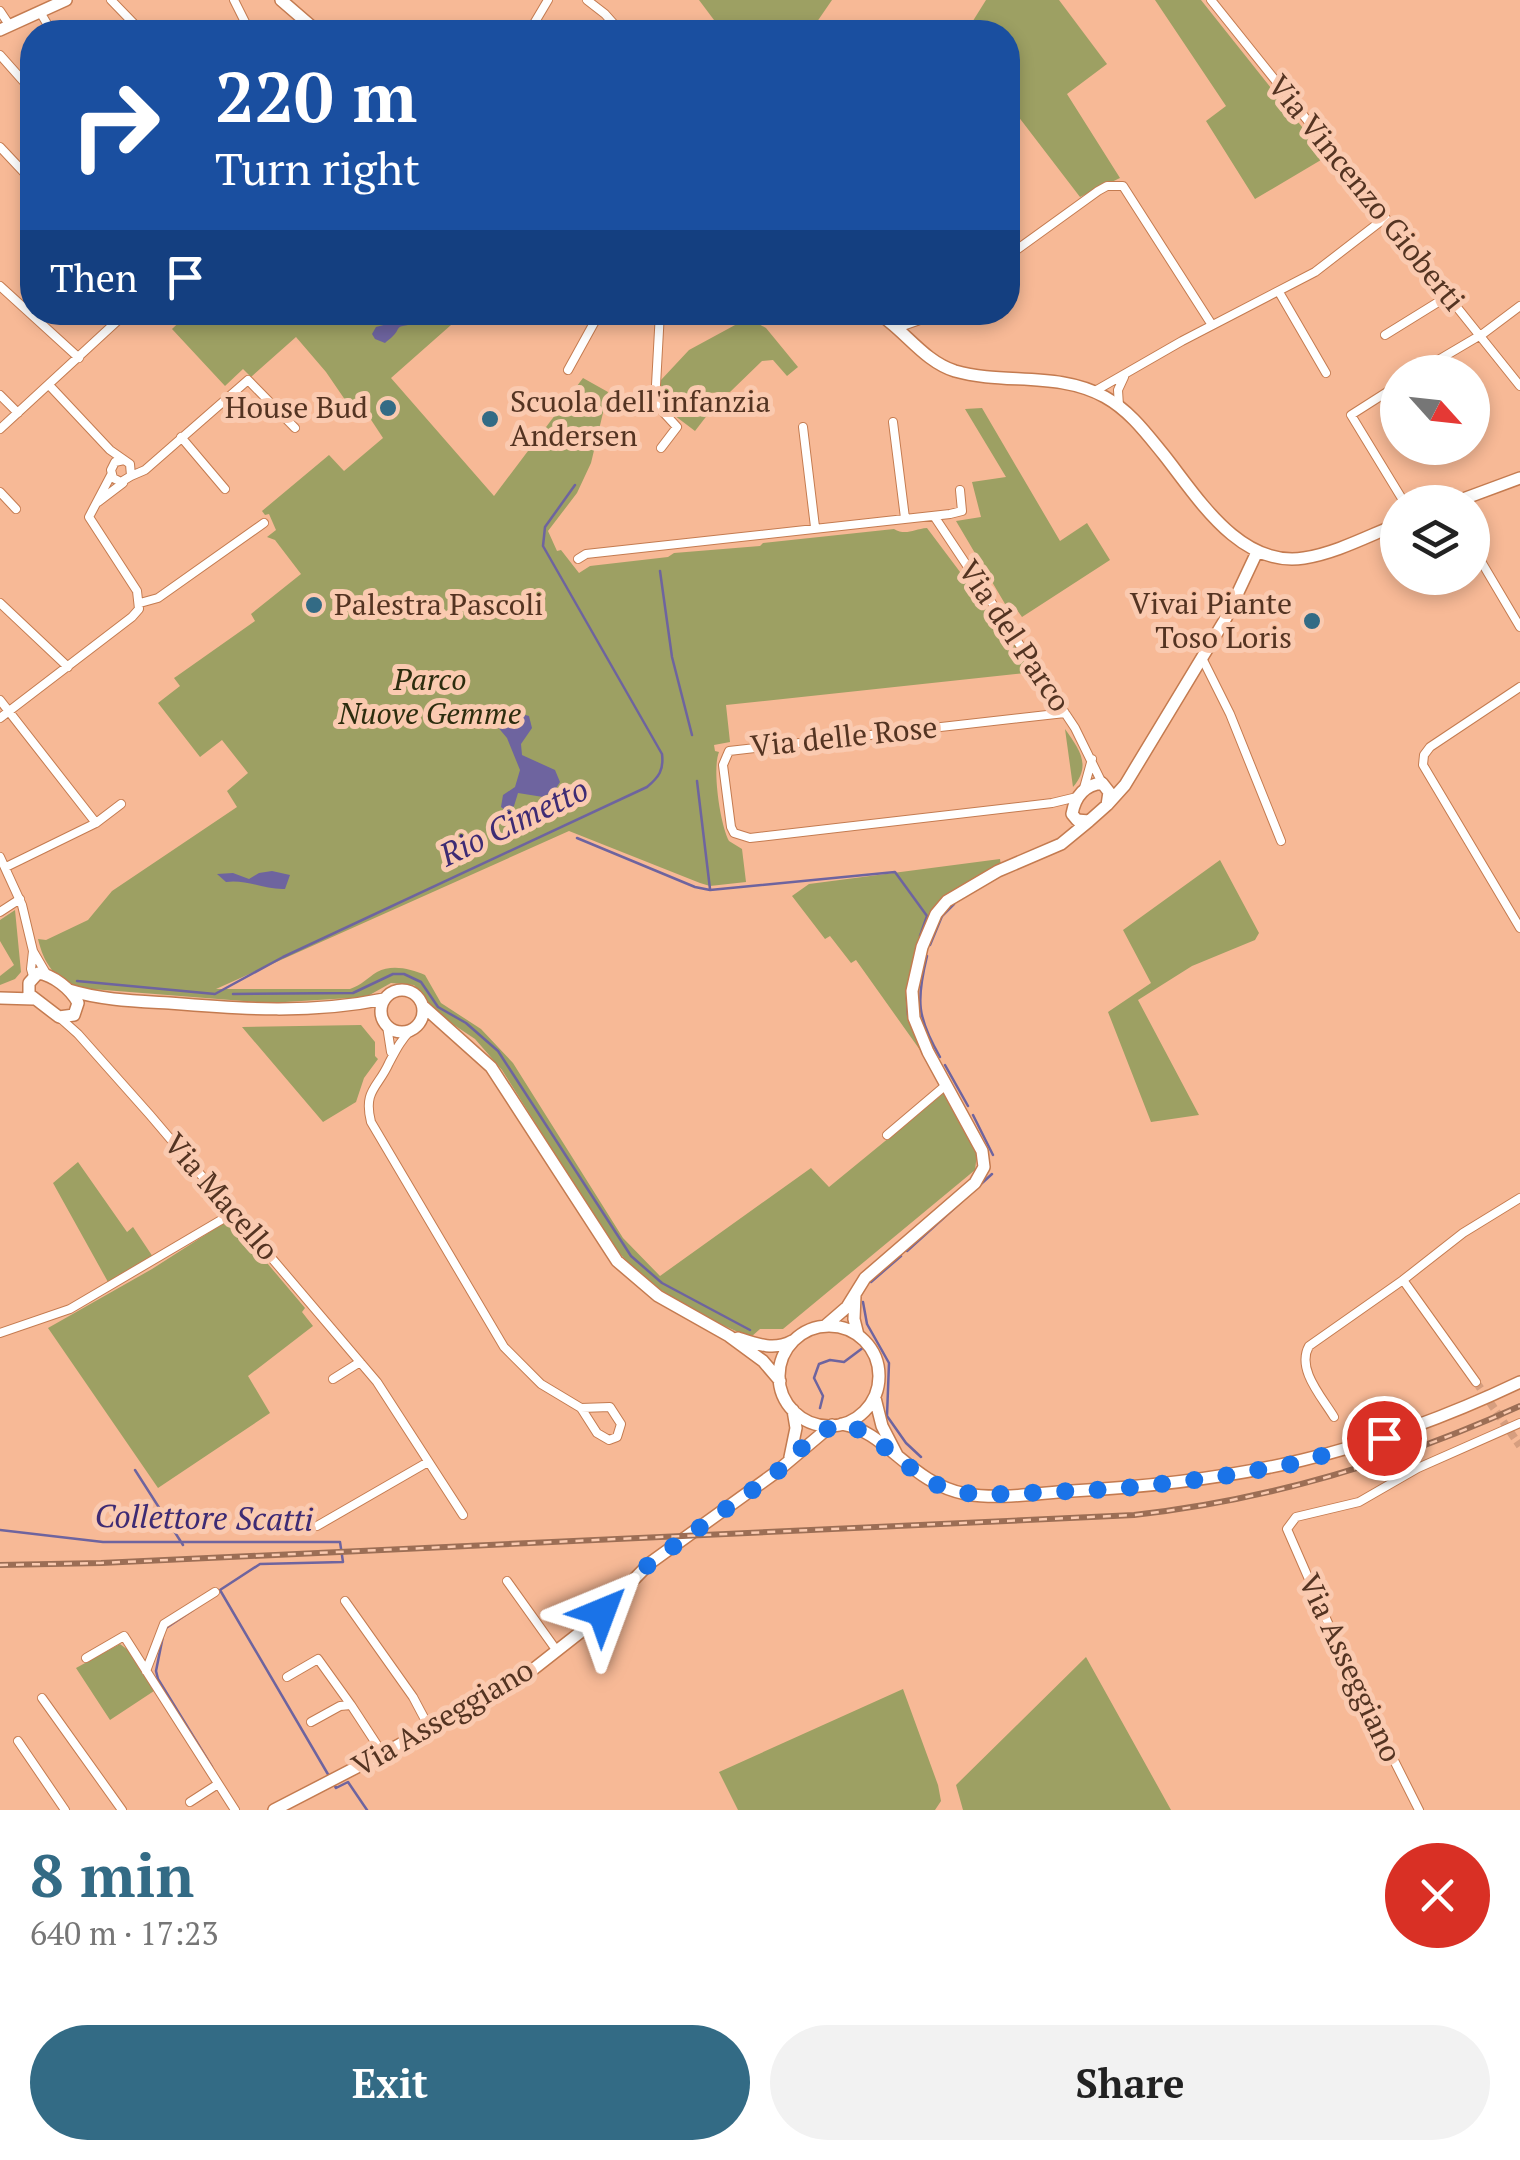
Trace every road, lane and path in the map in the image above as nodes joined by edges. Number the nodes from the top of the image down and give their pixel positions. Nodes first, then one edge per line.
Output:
1 (66, 0) edge
2 (111, 0) edge
3 (281, 0) edge
4 (587, 0) edge
5 (1211, 0) edge
6 (0, 10) edge
7 (40, 12) junction
8 (22, 20) edge
9 (45, 20) edge
10 (130, 20) edge
11 (304, 20) edge
12 (610, 20) edge
13 (5, 28) edge
14 (0, 54) edge
15 (20, 77) edge
16 (0, 147) edge
17 (20, 168) edge
18 (1385, 218) junction
19 (1020, 247) edge
20 (0, 286) edge
21 (1278, 292) junction
22 (1448, 296) junction
23 (20, 304) edge
24 (1520, 306) edge
25 (43, 325) edge
26 (114, 325) edge
27 (593, 325) edge
28 (659, 325) edge
29 (894, 325) edge
30 (906, 325) edge
31 (1212, 325) junction
32 (898, 328) junction
33 (1478, 334) junction
34 (1385, 335) dead end
35 (1447, 355) edge
36 (79, 358) junction
37 (568, 370) dead end
38 (1326, 373) dead end
39 (1124, 377) junction
40 (49, 385) junction
41 (1520, 386) edge
42 (1094, 392) junction
43 (0, 395) edge
44 (1380, 397) edge
45 (1119, 406) junction
46 (18, 413) junction
47 (893, 422) dead end
48 (803, 426) dead end
49 (295, 428) dead end
50 (0, 429) edge
51 (182, 437) junction
52 (661, 448) dead end
53 (110, 450) junction
54 (126, 461) junction
55 (153, 461) junction
56 (1380, 462) edge
57 (112, 470) junction
58 (128, 479) junction
59 (1519, 481) edge
60 (226, 489) dead end
61 (960, 490) dead end
62 (1490, 491) edge
63 (0, 492) edge
64 (91, 508) junction
65 (16, 509) dead end
66 (934, 516) junction
67 (905, 518) junction
68 (264, 523) dead end
69 (815, 528) junction
70 (1380, 531) edge
71 (1256, 552) junction
72 (578, 559) dead end
73 (1490, 577) edge
74 (140, 602) junction
75 (0, 603) edge
76 (1520, 628) edge
77 (1202, 658) junction
78 (68, 667) junction
79 (1520, 687) edge
80 (0, 700) edge
81 (10, 712) junction
82 (1065, 712) junction
83 (0, 718) edge
84 (1092, 758) junction
85 (1129, 776) junction
86 (1104, 785) junction
87 (1080, 794) junction
88 (1052, 803) junction
89 (121, 804) dead end
90 (1107, 805) junction
91 (1073, 816) junction
92 (1088, 821) junction
93 (96, 823) junction
94 (1282, 841) dead end
95 (0, 857) edge
96 (1029, 858) junction
97 (6, 868) junction
98 (20, 899) junction
99 (0, 912) edge
100 (1520, 928) edge
101 (36, 978) junction
102 (69, 990) junction
103 (0, 996) edge
104 (108, 998) junction
105 (34, 999) junction
106 (384, 999) junction
107 (424, 1007) junction
108 (343, 1008) junction
109 (76, 1012) junction
110 (59, 1017) junction
111 (385, 1023) junction
112 (414, 1028) junction
113 (448, 1028) junction
114 (78, 1034) junction
115 (392, 1056) junction
116 (946, 1085) junction
117 (888, 1134) dead end
118 (1520, 1198) edge
119 (233, 1213) junction
120 (1403, 1280) junction
121 (856, 1291) junction
122 (825, 1326) junction
123 (0, 1333) edge
124 (858, 1335) junction
125 (729, 1336) junction
126 (796, 1339) junction
127 (360, 1362) junction
128 (333, 1379) dead end
129 (780, 1381) junction
130 (1476, 1382) tunnel mouth
131 (1520, 1382) edge
132 (875, 1396) junction
133 (581, 1408) junction
134 (793, 1410) junction
135 (1334, 1417) dead end
136 (1520, 1423) edge
137 (837, 1425) junction
138 (790, 1457) junction
139 (899, 1458) junction
140 (428, 1462) junction
141 (463, 1515) dead end
142 (317, 1526) dead end
143 (507, 1582) dead end
144 (214, 1592) dead end
145 (345, 1601) dead end
146 (557, 1652) junction
147 (86, 1658) dead end
148 (146, 1671) junction
149 (286, 1676) dead end
150 (42, 1698) dead end
151 (351, 1705) junction
152 (311, 1722) dead end
153 (430, 1729) junction
154 (18, 1740) dead end
155 (383, 1754) junction
156 (218, 1784) junction
157 (190, 1802) dead end
158 (65, 1810) edge
159 (122, 1810) edge
160 (235, 1810) edge
161 (274, 1810) edge
162 (1419, 1810) edge

1 - 7 street
2 - 10 street
3 - 11 street
4 - 12 street
5 - 18 street, Via Vincenzo Gioberti
6 - 13 street
7 - 8 street
7 - 9 street
14 - 15 street
16 - 17 street
18 - 21 street
18 - 22 street, Via Vincenzo Gioberti
19 - 31 street
20 - 23 street
21 - 31 street
21 - 38 street
22 - 33 street, Via Vincenzo Gioberti
22 - 34 street
24 - 33 street
25 - 36 street
26 - 36 street
27 - 37 street
28 - 52 street
29 - 32 street
30 - 32 street
31 - 39 street
32 - 42 street
33 - 35 street
33 - 41 street, Via Vincenzo Gioberti
36 - 40 street
39 - 42 street
39 - 45 street
40 - 46 street
40 - 53 street
42 - 45 street
43 - 46 street
44 - 56 street
45 - 71 street
46 - 50 street
47 - 67 street
48 - 69 street
49 - 51 street
51 - 55 street
51 - 60 street
53 - 54 street
53 - 57 street
54 - 55 street
54 - 57 street
54 - 58 street
55 - 58 street
57 - 58 street
57 - 64 street
58 - 64 street
59 - 62 street
61 - 66 street
63 - 65 street
64 - 74 street
66 - 67 street
66 - 82 street, Via del Parco
67 - 69 street
68 - 74 street
69 - 72 street
70 - 71 street
71 - 77 street
73 - 76 street
74 - 78 street
75 - 78 street
77 - 85 street
77 - 94 street
78 - 81 street
79 - 100 street
80 - 81 street
81 - 83 street
81 - 93 street
82 - 84 street, Via del Parco
82 - 88 street, Via delle Rose
84 - 86 street, Via del Parco
84 - 87 street
85 - 86 street
85 - 90 street
86 - 87 street
86 - 90 street
87 - 88 street, Via delle Rose
87 - 91 street
88 - 91 street
89 - 93 street
90 - 92 street
91 - 92 street
91 - 96 street
92 - 96 street
93 - 97 street
95 - 97 street
96 - 116 street
97 - 98 street
98 - 99 street
98 - 101 street
101 - 102 street
101 - 103 street
101 - 105 street
102 - 104 street
102 - 109 street
103 - 105 street
104 - 108 street
104 - 109 street
105 - 110 street
106 - 107 street
106 - 108 street
106 - 111 street
107 - 112 street
107 - 113 street
108 - 111 street
109 - 110 street
109 - 114 street, Via Macello
110 - 114 street, Via Macello
111 - 112 street
111 - 115 street
112 - 113 street
112 - 115 street
113 - 125 street
114 - 119 street, Via Macello
115 - 133 street
116 - 117 street
116 - 121 street
118 - 120 street
119 - 123 street
119 - 127 street, Via Macello
120 - 130 street
120 - 135 street
121 - 122 street
121 - 124 street
122 - 124 street
122 - 126 street
124 - 132 street
125 - 126 street
125 - 129 street
126 - 129 street
127 - 128 street
127 - 140 street, Via Macello
129 - 134 street
131 - 139 street
132 - 137 street, Via Asseggiano
132 - 139 street
133 - 133 street
134 - 137 street
134 - 138 street
136 - 162 street, Via Asseggiano
137 - 138 street, Via Asseggiano
137 - 139 street
138 - 146 street, Via Asseggiano
140 - 141 street, Via Macello
140 - 142 street
143 - 146 street, Via Asseggiano
144 - 148 street
145 - 153 street
146 - 153 street, Via Asseggiano
147 - 148 street
148 - 156 street
149 - 151 street
150 - 159 street
151 - 152 street
151 - 155 street
153 - 155 street, Via Asseggiano
154 - 158 street
155 - 161 street, Via Asseggiano
156 - 157 street
156 - 160 street

